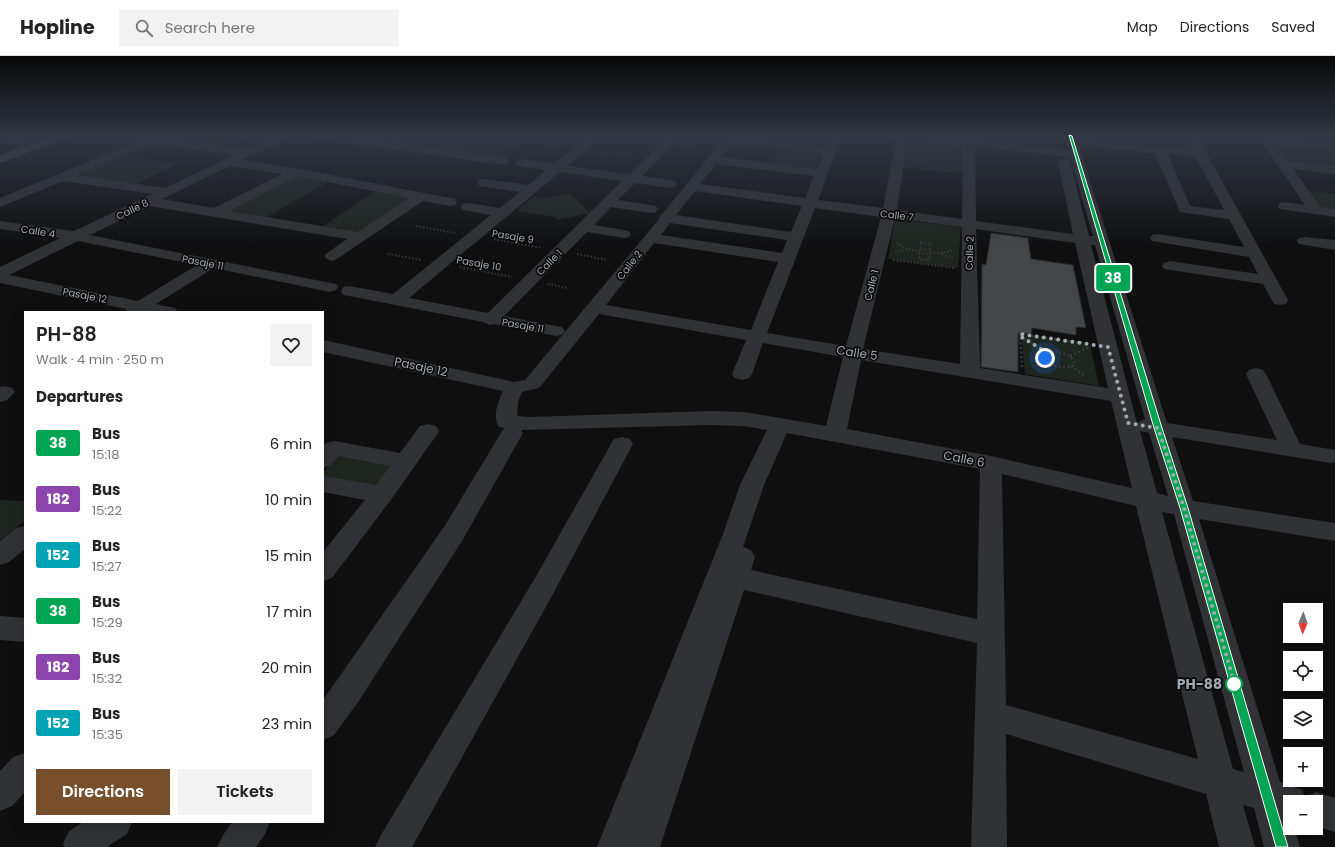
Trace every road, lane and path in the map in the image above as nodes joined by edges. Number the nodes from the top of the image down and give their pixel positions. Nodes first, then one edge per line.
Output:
1 (70, 173) edge
2 (205, 173) edge
3 (293, 173) edge
4 (300, 173) edge
5 (551, 173) edge
6 (594, 173) edge
7 (637, 173) edge
8 (703, 173) edge
9 (821, 173) edge
10 (896, 173) edge
11 (959, 173) edge
12 (1072, 173) edge
13 (1078, 173) edge
14 (1170, 173) edge
15 (1211, 173) edge
16 (1291, 173) edge
17 (968, 174) joint
18 (60, 177) junction
19 (632, 178) junction
20 (484, 183) dead end
21 (670, 184) dead end
22 (692, 187) junction
23 (530, 189) junction
24 (166, 192) junction
25 (421, 196) junction
26 (147, 201) junction
27 (450, 202) dead end
28 (0, 203) edge
29 (608, 203) junction
30 (809, 203) junction
31 (1285, 206) dead end
32 (468, 207) dead end
33 (651, 209) dead end
34 (1316, 210) junction
35 (502, 212) junction
36 (215, 213) junction
37 (1335, 213) edge
38 (889, 214) junction
39 (1235, 216) junction
40 (665, 218) junction
41 (970, 224) junction
42 (0, 225) edge
43 (416, 226) dead end
44 (583, 228) junction
45 (624, 234) dead end
46 (75, 236) junction
47 (474, 236) junction
48 (796, 237) junction
49 (360, 238) junction
50 (650, 238) junction
51 (1157, 238) dead end
52 (1083, 239) junction
53 (892, 240) dead end
54 (1304, 241) dead end
55 (1103, 242) junction
56 (1335, 245) edge
57 (907, 249) junction
58 (560, 250) junction
59 (968, 250) junction
60 (920, 251) junction
61 (930, 252) junction
62 (1254, 253) junction
63 (388, 254) dead end
64 (332, 256) dead end
65 (884, 256) junction
66 (788, 259) junction
67 (607, 260) dead end
68 (212, 263) junction
69 (441, 264) junction
70 (1170, 266) dead end
71 (968, 270) junction
72 (0, 273) edge
73 (0, 278) edge
74 (530, 280) junction
75 (1269, 280) junction
76 (330, 287) dead end
77 (567, 288) dead end
78 (349, 291) dead end
79 (396, 300) junction
80 (1280, 300) dead end
81 (595, 308) junction
82 (135, 309) edge
83 (158, 311) edge
84 (490, 320) junction
85 (556, 331) dead end
86 (757, 336) junction
87 (1020, 336) junction
88 (324, 346) edge
89 (1108, 347) junction
90 (853, 353) junction
91 (1048, 353) junction
92 (970, 371) junction
93 (742, 374) dead end
94 (1256, 374) dead end
95 (1022, 380) junction
96 (517, 388) junction
97 (1120, 396) junction
98 (1128, 423) junction
99 (780, 425) junction
100 (1158, 428) junction
101 (428, 431) dead end
102 (512, 433) dead end
103 (835, 434) junction
104 (622, 444) dead end
105 (1292, 449) junction
106 (1331, 456) dead end
107 (324, 459) edge
108 (406, 462) junction
109 (991, 464) junction
110 (324, 484) edge
111 (382, 495) junction
112 (1147, 499) junction
113 (1184, 508) junction
114 (756, 517) dead end
115 (1335, 532) edge
116 (24, 536) edge
117 (0, 555) edge
118 (324, 570) edge
119 (734, 577) junction
120 (0, 628) edge
121 (24, 630) edge
122 (991, 634) junction
123 (991, 715) junction
124 (324, 724) edge
125 (24, 770) edge
126 (1222, 782) junction
127 (0, 794) edge
128 (1278, 799) edge
129 (1323, 811) edge
130 (1335, 815) edge
131 (113, 823) edge
132 (252, 823) edge
133 (83, 847) edge
134 (235, 847) edge
135 (393, 847) edge
136 (615, 847) edge
137 (642, 847) edge
138 (989, 847) edge
139 (1238, 847) edge
140 (1282, 847) edge

1 - 18 street
2 - 24 street, Calle 8
3 - 36 street
4 - 25 street
5 - 23 street
6 - 19 street
7 - 19 street, Calle 1
8 - 22 street, Calle 2
9 - 30 street
10 - 38 street, Calle 1
11 - 17 path
12 - 52 street
13 - 55 street
14 - 39 street
15 - 39 street
16 - 34 street
17 - 41 street, Calle 2
18 - 24 street
18 - 28 street
19 - 21 street
19 - 29 street, Calle 1
20 - 23 street
22 - 30 street, Calle 7
22 - 40 street, Calle 2
23 - 35 street
24 - 26 street, Calle 8
25 - 27 street
25 - 49 street
26 - 36 street
26 - 46 street, Calle 8
29 - 33 street
29 - 44 street, Calle 1
30 - 38 street, Calle 7
30 - 48 street
31 - 34 street
32 - 35 street
34 - 37 street
35 - 47 street
36 - 49 street
38 - 41 street, Calle 7
38 - 65 street, Calle 1
39 - 62 street
40 - 48 street
40 - 50 street, Calle 2
41 - 52 street, Calle 7
41 - 59 street, Calle 2
42 - 46 street, Calle 4
43 - 47 path, Pasaje 9
44 - 45 street
44 - 58 street, Calle 1
46 - 68 street, Pasaje 11
46 - 72 street, Calle 8
47 - 58 path, Pasaje 9
47 - 69 street
48 - 66 street
49 - 64 street
50 - 66 street
50 - 81 street, Calle 2
51 - 62 street
52 - 55 street, Calle 7
52 - 89 street
53 - 57 path
54 - 56 street
55 - 100 street
57 - 60 path
57 - 65 path
58 - 67 path, Pasaje 9
58 - 74 street, Calle 1
59 - 61 path
59 - 71 street, Calle 2
60 - 61 path
60 - 61 path
60 - 61 path
62 - 75 street
63 - 69 path, Pasaje 10
65 - 71 path
65 - 90 street, Calle 1
66 - 86 street
68 - 76 street, Pasaje 11
68 - 82 street
69 - 74 path, Pasaje 10
69 - 79 street
70 - 75 street
71 - 92 street, Calle 2
73 - 82 street, Pasaje 12
74 - 77 path, Pasaje 10
74 - 84 street, Calle 1
75 - 80 street
78 - 79 street, Pasaje 11
79 - 84 street, Pasaje 11
81 - 86 street, Calle 5
81 - 96 street, Calle 2
82 - 83 street, Pasaje 12
84 - 85 street, Pasaje 11
86 - 90 street, Calle 5
86 - 93 street
87 - 89 path
87 - 91 path
87 - 95 path
88 - 96 street, Pasaje 12
89 - 97 street
90 - 92 street, Calle 5
90 - 103 street, Calle 1
91 - 91 path
92 - 95 street, Calle 5
94 - 105 street
95 - 97 street, Calle 5
96 - 99 street, Calle 6
97 - 98 street
98 - 100 street
98 - 112 street
99 - 103 street, Calle 6
99 - 136 street
100 - 105 street
100 - 113 street
101 - 108 street
102 - 124 street
103 - 109 street, Calle 6
104 - 135 street
105 - 106 street
107 - 108 street
108 - 111 street
109 - 112 street, Calle 6
109 - 122 street
110 - 111 street
111 - 118 street
112 - 113 street, Calle 6
112 - 126 street
113 - 115 street, Calle 6
113 - 128 street
114 - 119 street
116 - 117 street
119 - 122 street
119 - 137 street
120 - 121 street
122 - 123 street
123 - 126 street
123 - 138 street
125 - 127 street
126 - 128 street
126 - 139 street
128 - 140 street
129 - 130 street
131 - 133 street
132 - 134 street

